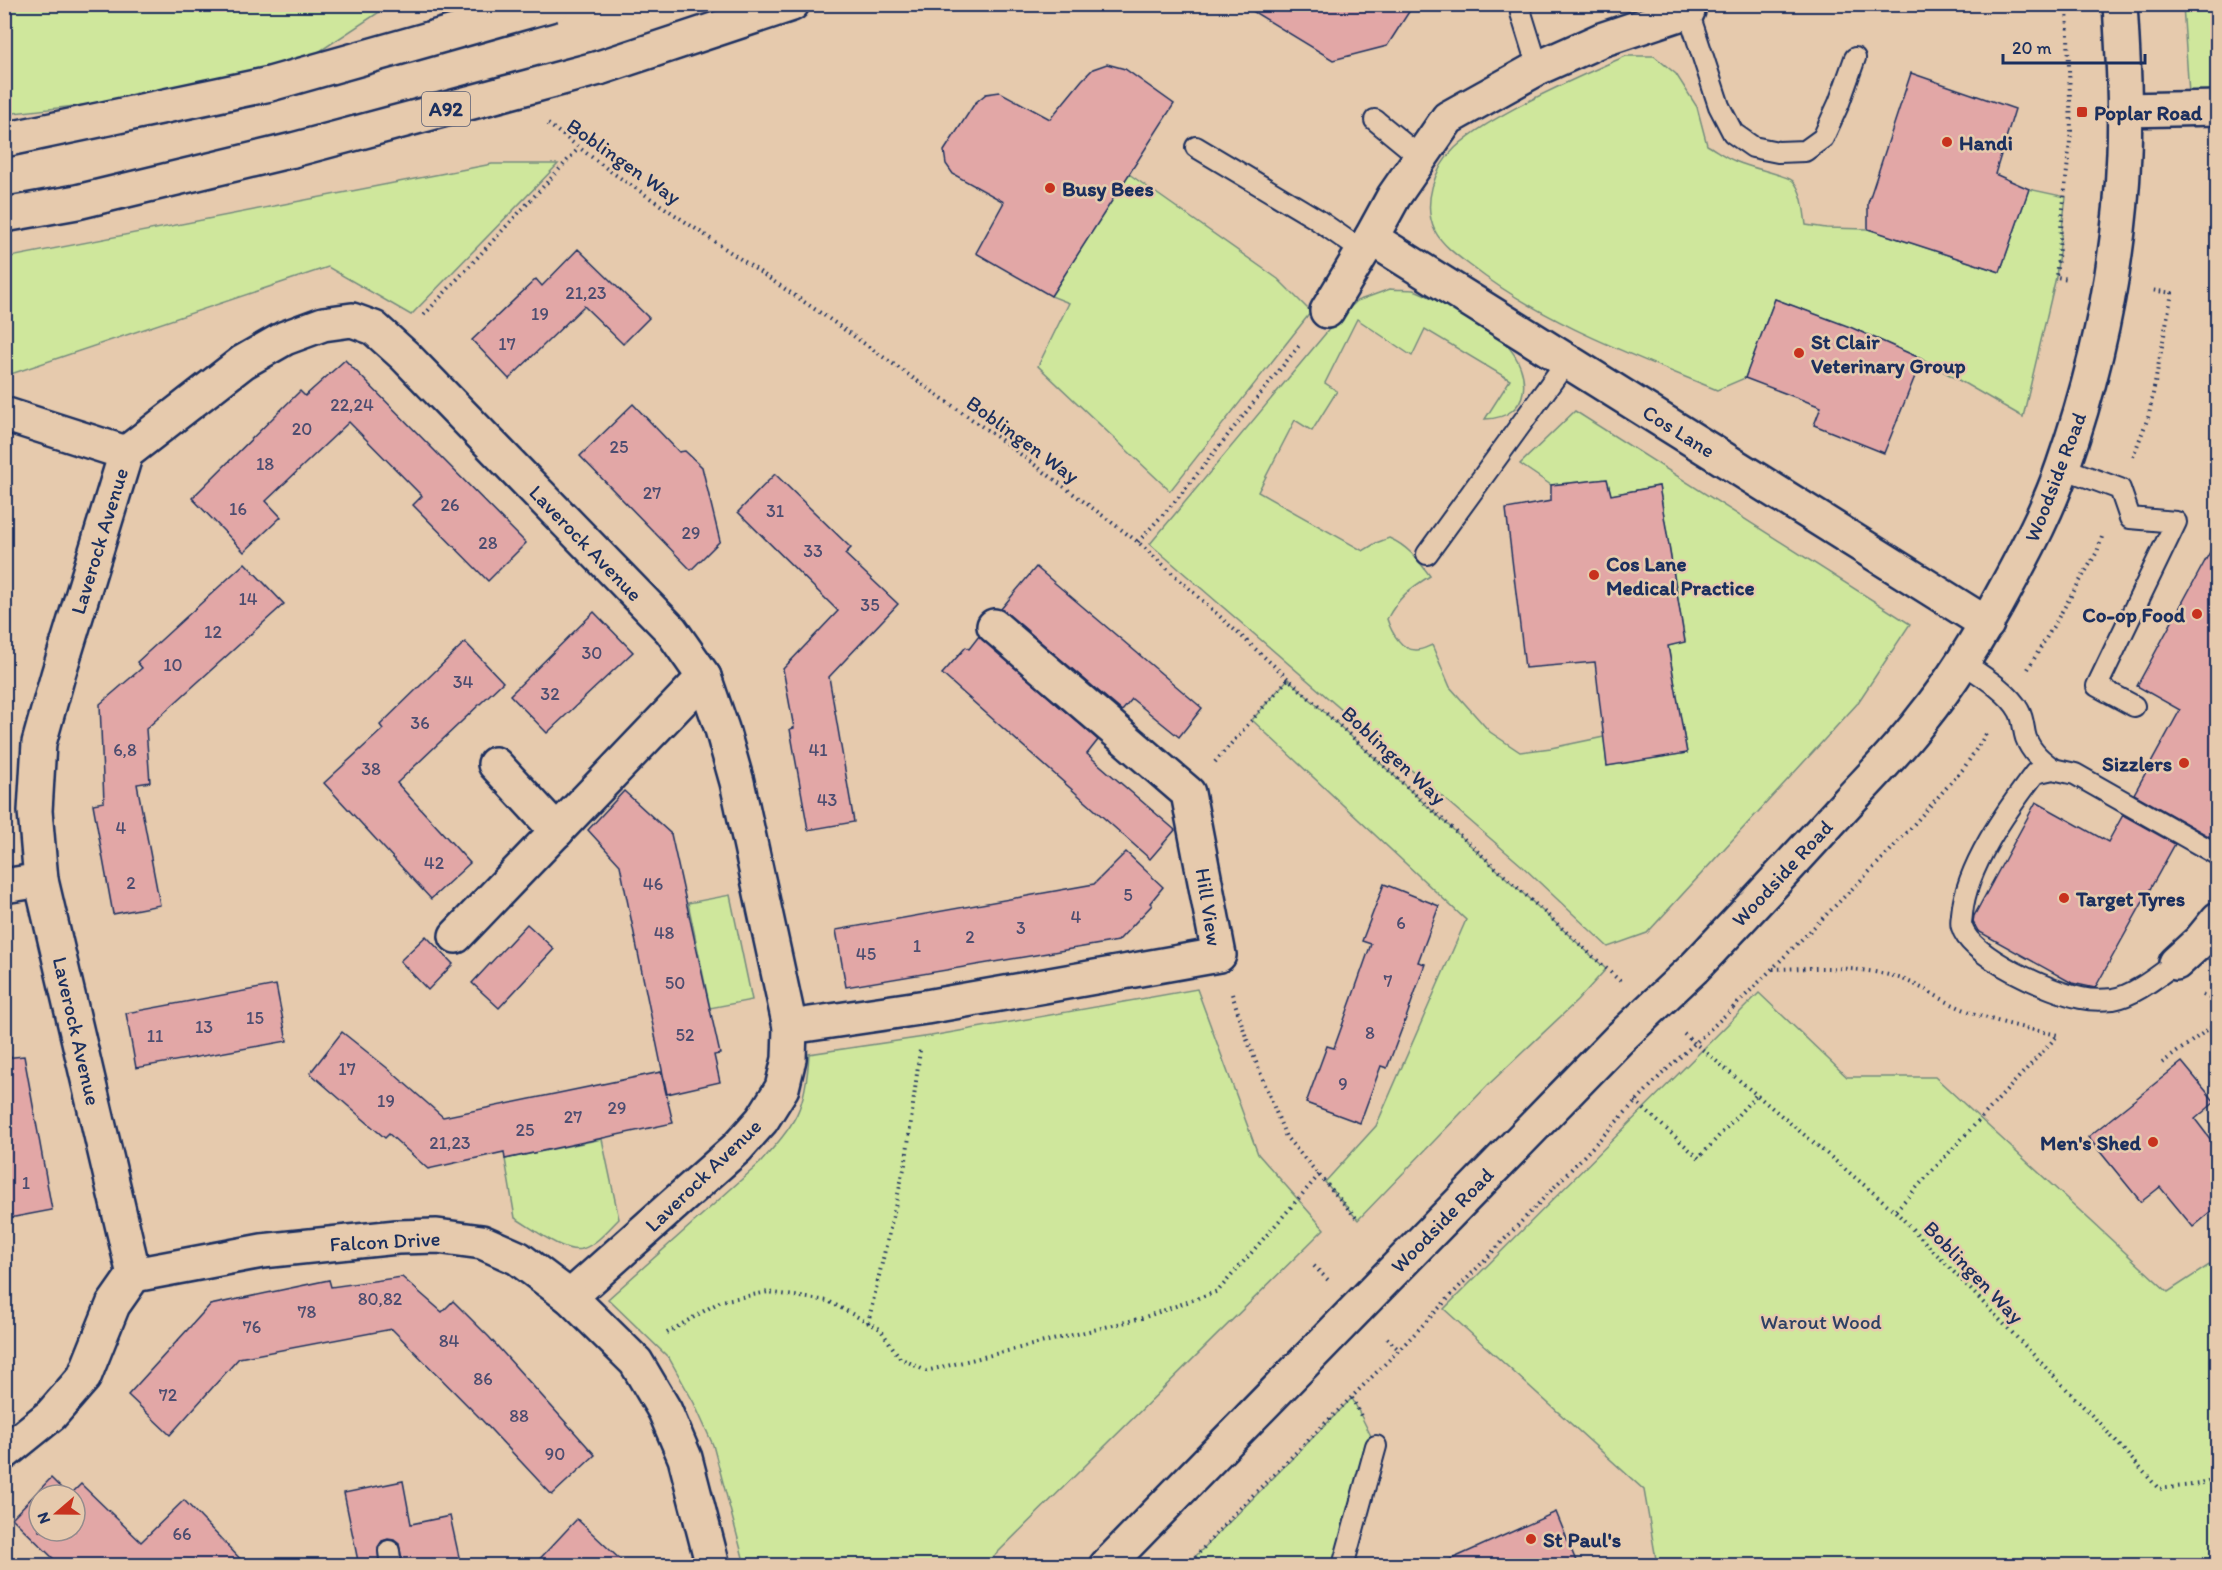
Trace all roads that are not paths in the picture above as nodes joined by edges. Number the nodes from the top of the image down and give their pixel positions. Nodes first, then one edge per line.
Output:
1 (553, 4) edge
2 (792, 4) edge
3 (2120, 4) edge
4 (1687, 8) edge
5 (1521, 13) dead end
6 (1855, 58) dead end
7 (1538, 68) junction
8 (2217, 108) edge
9 (2125, 110) junction
10 (1376, 120) dead end
11 (4, 140) edge
12 (1196, 147) dead end
13 (1420, 157) junction
14 (4, 215) edge
15 (1366, 244) junction
16 (1327, 311) road end
17 (1567, 361) junction
18 (4, 414) edge
19 (126, 453) junction
20 (2063, 468) junction
21 (1427, 554) dead end
22 (1987, 624) junction
23 (994, 626) dead end
24 (1963, 663) junction
25 (704, 677) junction
26 (2134, 706) dead end
27 (495, 764) dead end
28 (2053, 769) junction
29 (556, 831) junction
30 (2217, 855) edge
31 (41, 880) junction
32 (4, 886) edge
33 (2217, 919) edge
34 (456, 936) dead end
35 (2176, 963) joint
36 (790, 1027) junction
37 (135, 1275) junction
38 (570, 1298) junction
39 (1376, 1446) dead end
40 (4, 1454) edge
41 (714, 1566) edge
42 (1106, 1566) edge
43 (1343, 1566) edge

1 - 11 main road, bridge
2 - 14 main road, A92, bridge
3 - 9 main road, Woodside Road
4 - 6 lane
4 - 7 main road
5 - 7 lane
7 - 13 main road
8 - 9 main road
9 - 20 main road, Woodside Road
10 - 13 lane
12 - 15 lane
13 - 15 main road
15 - 16 main road
15 - 17 main road, Cos Lane
17 - 21 lane
17 - 22 main road, Cos Lane
18 - 19 main road
19 - 25 main road, Laverock Avenue
19 - 31 main road, Laverock Avenue
20 - 22 main road, Woodside Road
20 - 26 lane
22 - 24 main road, Woodside Road
23 - 36 main road, Hill View
24 - 28 lane
24 - 42 main road, Woodside Road, bridge
25 - 29 main road
25 - 36 main road, Laverock Avenue
27 - 29 main road
28 - 30 lane
28 - 35 lane
29 - 34 main road
31 - 32 main road
31 - 37 main road, Laverock Avenue
33 - 35 main road
36 - 38 main road, Laverock Avenue
37 - 38 main road, Falcon Drive
37 - 40 main road
38 - 41 main road, Falcon Drive
39 - 43 lane

